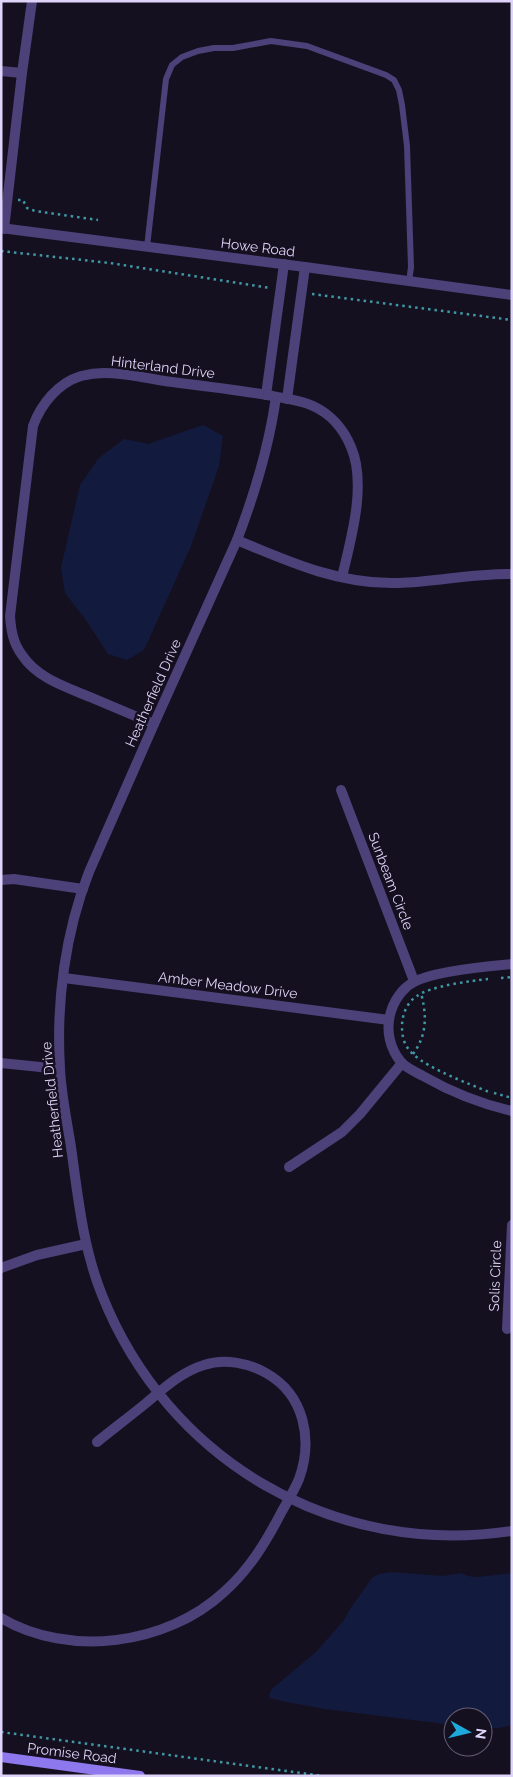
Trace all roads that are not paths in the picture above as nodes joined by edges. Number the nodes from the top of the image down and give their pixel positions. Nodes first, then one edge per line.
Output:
1 (32, 1) edge
2 (1, 71) edge
3 (22, 73) junction
4 (3, 229) edge
5 (147, 246) junction
6 (284, 264) junction
7 (305, 267) junction
8 (410, 282) junction
9 (512, 295) edge
10 (271, 396) junction
11 (287, 399) junction
12 (237, 540) junction
13 (512, 574) edge
14 (342, 577) junction
15 (154, 724) junction
16 (341, 790) dead end
17 (1, 880) edge
18 (83, 889) junction
19 (512, 964) edge
20 (64, 978) junction
21 (414, 981) junction
22 (389, 1020) junction
23 (1, 1063) edge
24 (402, 1063) junction
25 (60, 1069) junction
26 (512, 1111) edge
27 (288, 1167) dead end
28 (512, 1225) edge
29 (86, 1244) junction
30 (2, 1266) edge
31 (507, 1329) dead end
32 (158, 1393) junction
33 (97, 1442) dead end
34 (289, 1498) junction
35 (512, 1531) edge
36 (1, 1618) edge
37 (1, 1757) edge
38 (140, 1776) edge

1 - 3 street
2 - 3 street
3 - 4 street
4 - 5 street, Howe Road
5 - 6 street, Howe Road
5 - 8 lane
6 - 7 street, Howe Road
6 - 10 street, Heatherfield Drive
7 - 8 street, Howe Road
7 - 11 street
8 - 9 street, Howe Road
10 - 11 street, Hinterland Drive
10 - 12 street, Heatherfield Drive
10 - 15 street, Hinterland Drive
11 - 14 street, Hinterland Drive
12 - 14 street
12 - 15 street, Heatherfield Drive
13 - 14 street
15 - 18 street, Heatherfield Drive
16 - 21 street, Sunbeam Circle
17 - 18 street
18 - 20 street, Heatherfield Drive
19 - 21 street
20 - 22 street, Amber Meadow Drive
20 - 25 street, Heatherfield Drive
21 - 22 street
22 - 24 street
23 - 25 street
24 - 26 street
24 - 27 street
25 - 29 street, Heatherfield Drive
28 - 31 street, Solis Circle
29 - 30 street
29 - 32 street, Heatherfield Drive
32 - 33 street
32 - 34 street, Heatherfield Drive
32 - 34 street
34 - 35 street, Heatherfield Drive
34 - 36 street
37 - 38 main road, Promise Road

